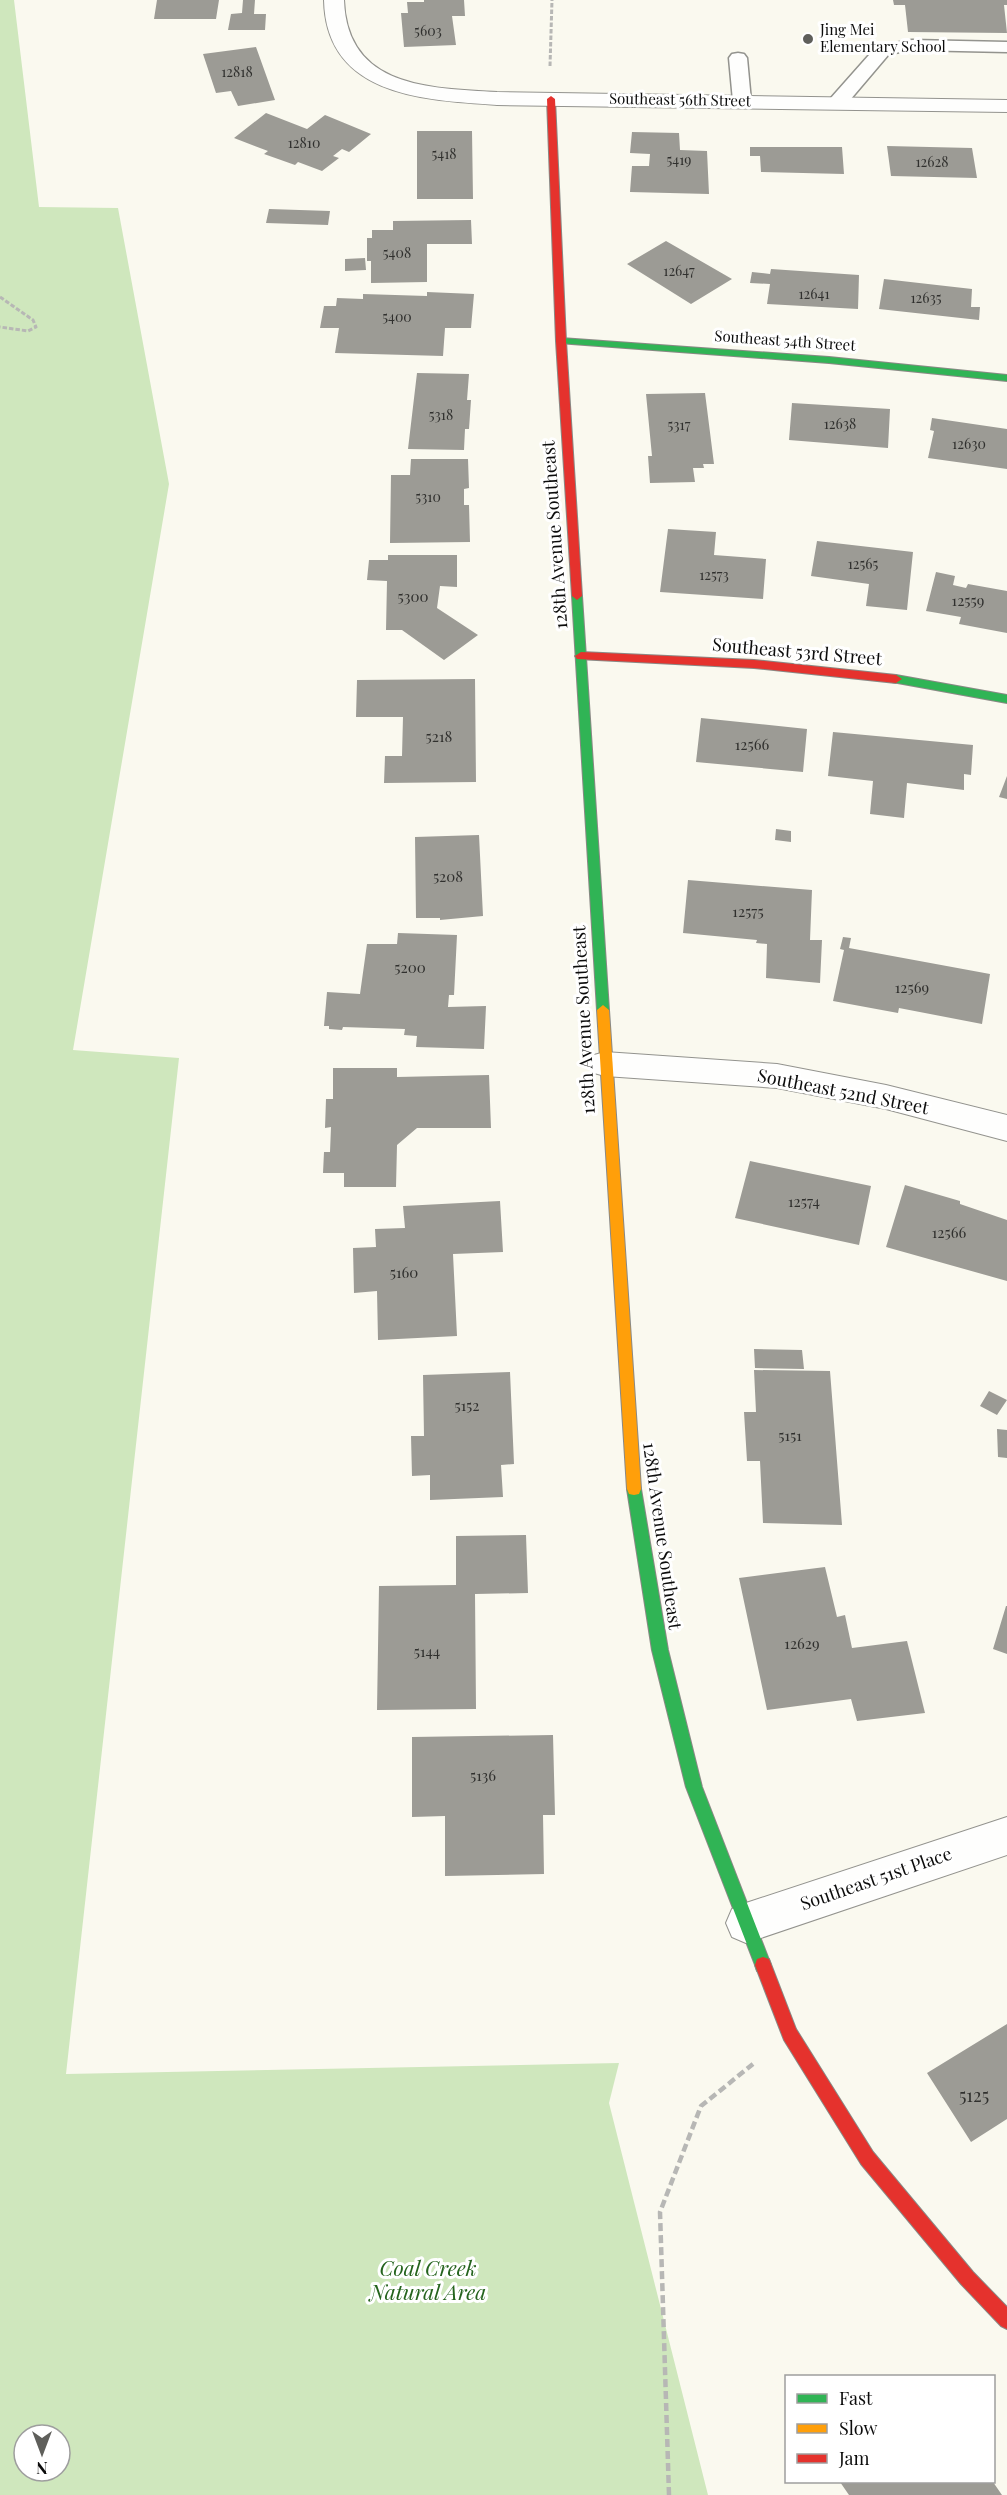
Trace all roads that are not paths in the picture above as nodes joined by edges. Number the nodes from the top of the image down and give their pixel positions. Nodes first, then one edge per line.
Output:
1 (334, 0) edge
2 (1007, 47) edge
3 (738, 58) dead end
4 (551, 99) junction
5 (742, 101) junction
6 (837, 103) junction
7 (1007, 106) edge
8 (561, 341) junction
9 (1007, 378) edge
10 (581, 656) junction
11 (1007, 699) edge
12 (605, 1064) junction
13 (1007, 1128) edge
14 (1007, 1836) edge
15 (746, 1923) junction
16 (1007, 2320) edge

1 - 4 street, Southeast 56th Street
2 - 6 lane
3 - 5 lane
4 - 5 street, Southeast 56th Street
4 - 8 street, 128th Avenue Southeast
5 - 6 street, Southeast 56th Street
6 - 7 street, Southeast 56th Street
8 - 9 street, Southeast 54th Street
8 - 10 street, 128th Avenue Southeast
10 - 11 street, Southeast 53rd Street
10 - 12 street, 128th Avenue Southeast
12 - 13 street, Southeast 52nd Street
12 - 15 street, 128th Avenue Southeast
14 - 15 street, Southeast 51st Place
15 - 16 street, 128th Avenue Southeast

